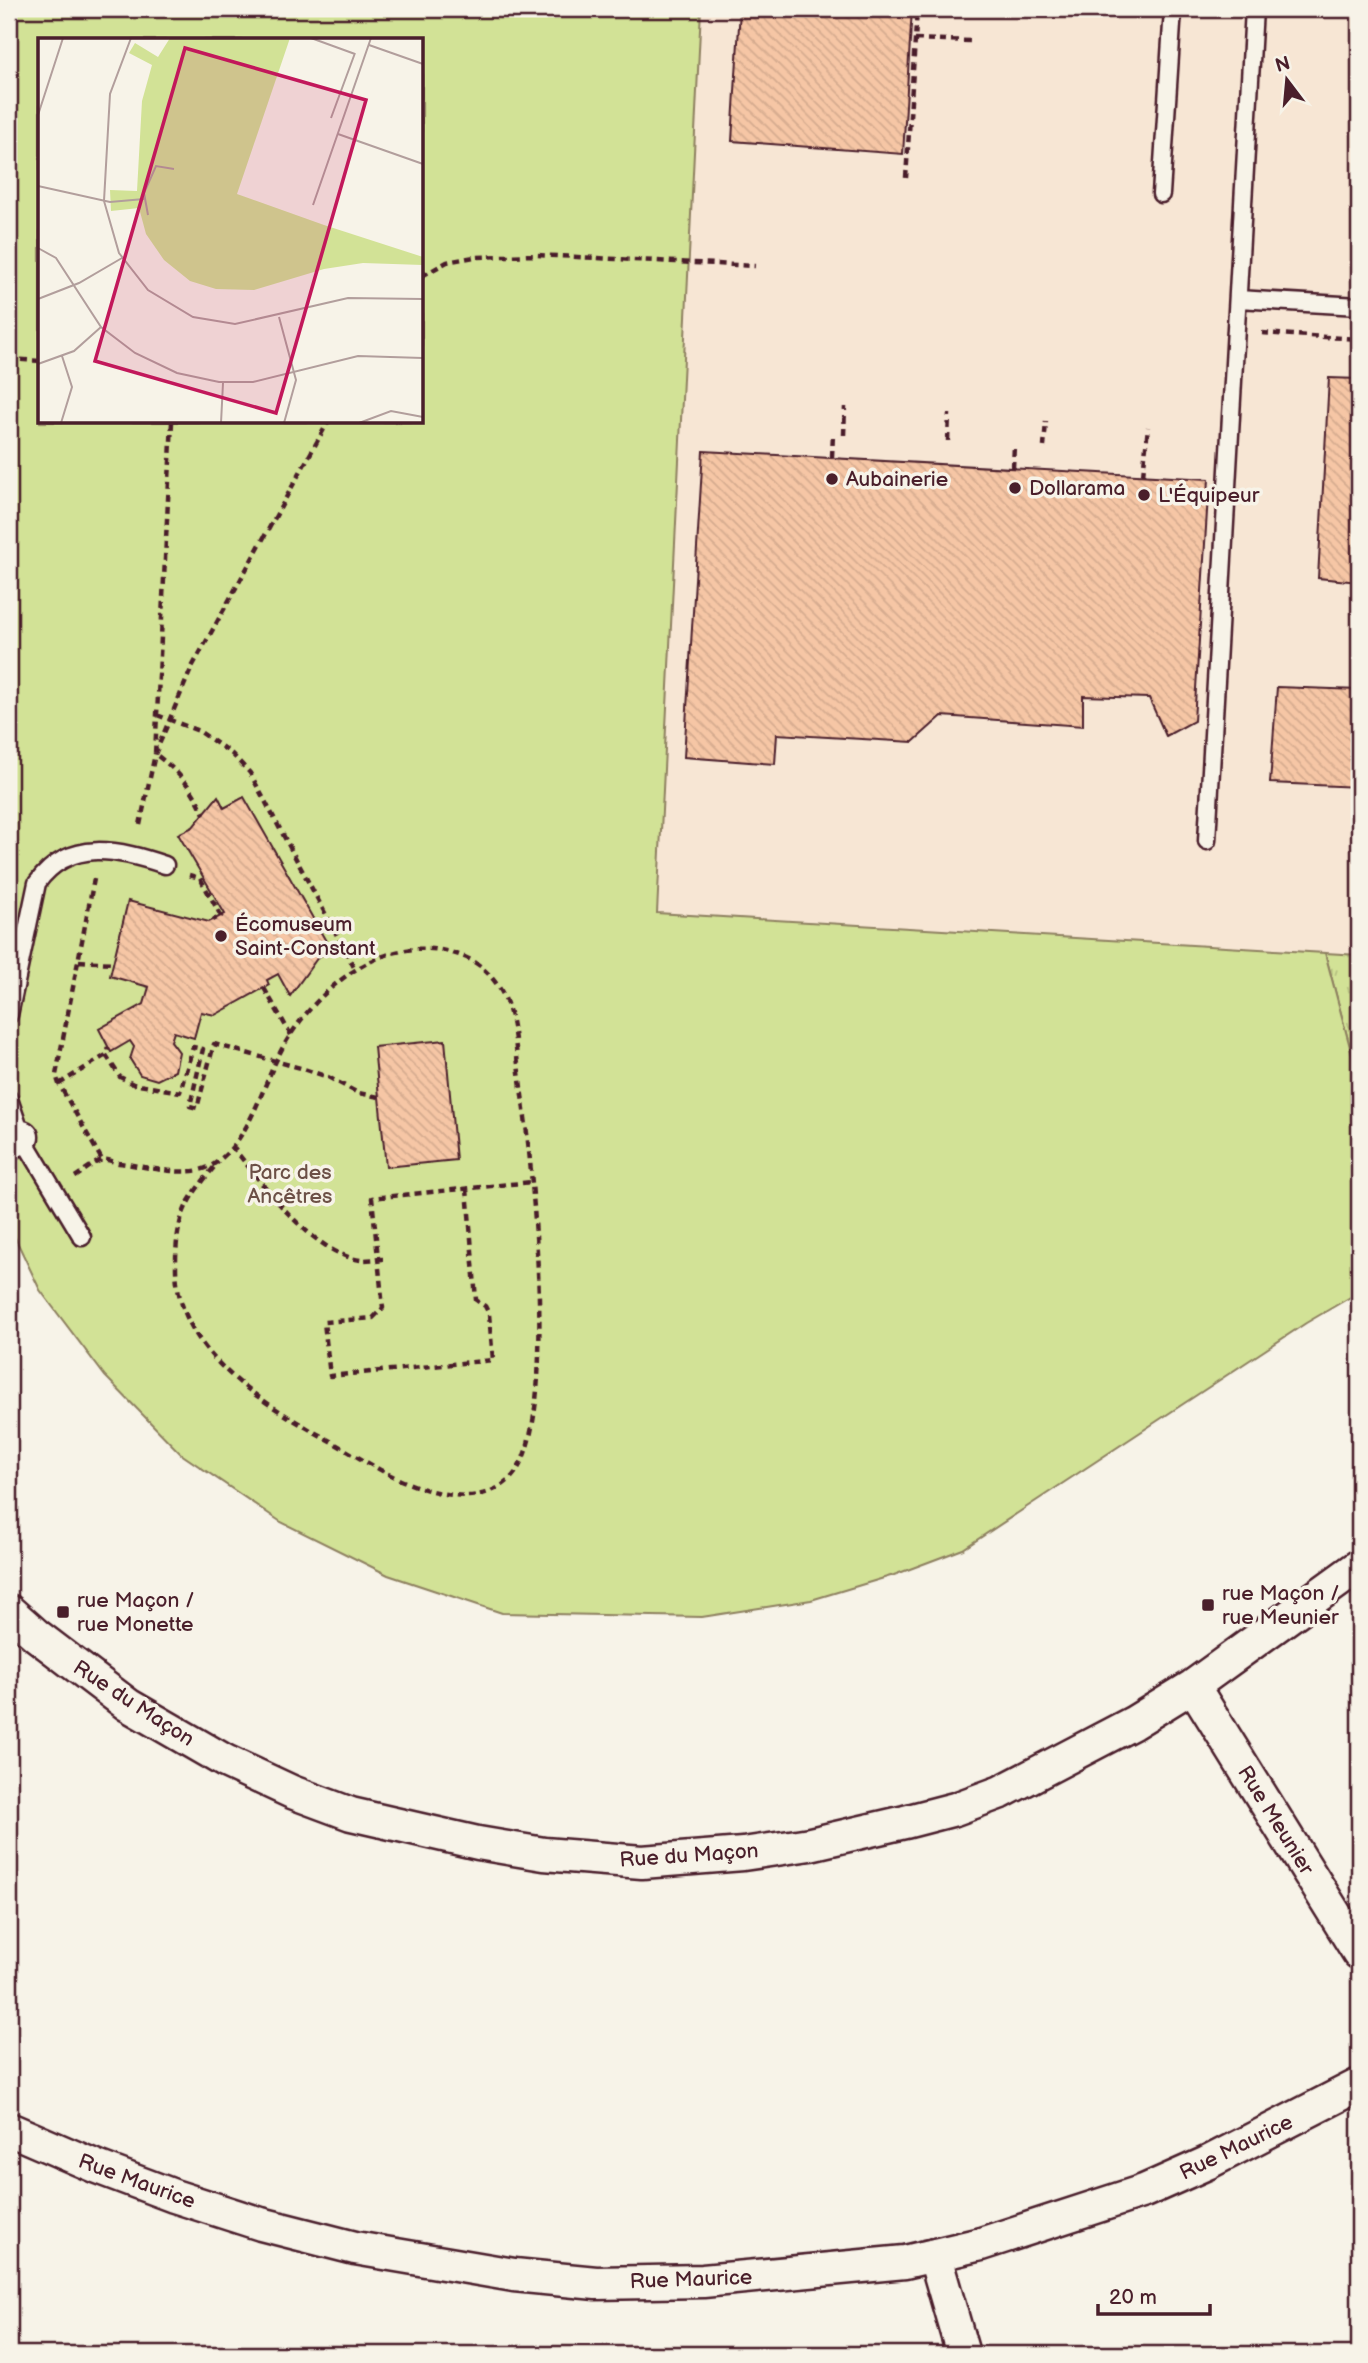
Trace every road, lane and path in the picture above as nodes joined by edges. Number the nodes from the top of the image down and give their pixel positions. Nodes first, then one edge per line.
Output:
1 (917, 9) edge
2 (1173, 9) edge
3 (1254, 9) edge
4 (915, 39) junction
5 (972, 41) dead end
6 (906, 178) dead end
7 (1161, 194) dead end
8 (755, 266) dead end
9 (424, 275) edge
10 (1238, 299) junction
11 (1359, 306) edge
12 (1264, 333) dead end
13 (1359, 339) edge
14 (9, 359) edge
15 (38, 361) edge
16 (845, 407) dead end
17 (950, 414) dead end
18 (1046, 421) dead end
19 (172, 424) edge
20 (327, 424) edge
21 (1149, 427) dead end
22 (833, 435) dead end
23 (844, 435) dead end
24 (948, 441) dead end
25 (1014, 445) dead end
26 (1044, 447) dead end
27 (832, 457) dead end
28 (1013, 468) dead end
29 (1143, 475) dead end
30 (157, 715) junction
31 (169, 721) junction
32 (155, 754) junction
33 (204, 814) dead end
34 (140, 825) dead end
35 (1207, 841) dead end
36 (165, 865) dead end
37 (96, 869) dead end
38 (184, 874) dead end
39 (214, 920) dead end
40 (79, 961) junction
41 (113, 963) dead end
42 (355, 969) junction
43 (264, 988) dead end
44 (9, 1015) edge
45 (291, 1035) junction
46 (108, 1047) dead end
47 (106, 1055) junction
48 (277, 1061) junction
49 (59, 1084) junction
50 (379, 1097) dead end
51 (9, 1099) edge
52 (15, 1140) edge
53 (232, 1146) junction
54 (218, 1162) junction
55 (531, 1182) junction
56 (467, 1189) junction
57 (82, 1237) dead end
58 (380, 1259) junction
59 (1359, 1566) edge
60 (9, 1611) edge
61 (1194, 1686) junction
62 (1359, 1953) edge
63 (1359, 2085) edge
64 (9, 2129) edge
65 (935, 2257) junction
66 (963, 2354) edge

1 - 4 path
2 - 7 lane
3 - 10 lane
4 - 5 path
4 - 6 path
8 - 9 path
10 - 11 lane
10 - 35 lane
12 - 13 path
14 - 15 path
16 - 23 path
17 - 24 path
18 - 26 path
19 - 30 path
20 - 31 path
21 - 29 path
22 - 27 path
25 - 28 path
30 - 31 path
30 - 32 path
31 - 32 path
31 - 42 path
32 - 33 path
32 - 34 path
36 - 44 lane
37 - 40 path
38 - 39 path
40 - 41 path
40 - 49 path
42 - 45 path
42 - 55 path
43 - 45 path
45 - 48 path
46 - 47 path
47 - 48 path
47 - 49 path
48 - 50 path
48 - 53 path
49 - 54 path
51 - 52 lane
52 - 57 lane
53 - 54 path
53 - 58 path
54 - 55 path
55 - 56 path
56 - 58 path
56 - 58 path
59 - 61 street, Rue du Maçon
60 - 61 street, Rue du Maçon
61 - 62 street, Rue Meunier
63 - 65 street, Rue Maurice
64 - 65 street, Rue Maurice
65 - 66 street

